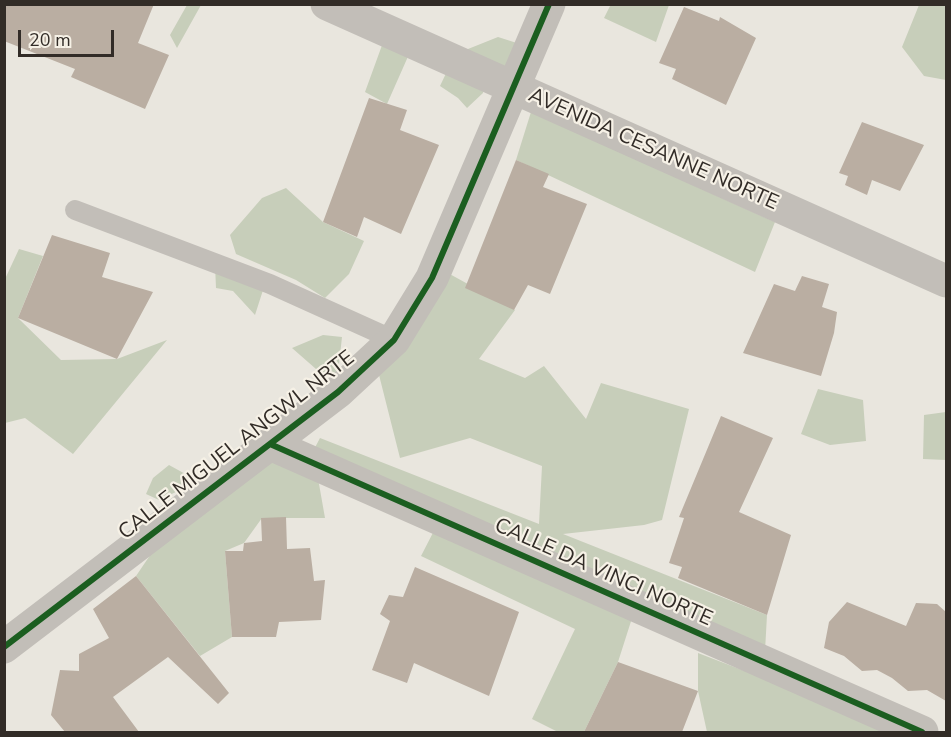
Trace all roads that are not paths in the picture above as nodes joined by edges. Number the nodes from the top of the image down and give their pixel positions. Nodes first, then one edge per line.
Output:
1 (327, 4) edge
2 (549, 4) edge
3 (514, 88) junction
4 (75, 210) dead end
5 (946, 281) edge
6 (394, 340) junction
7 (270, 444) junction
8 (4, 647) edge
9 (922, 732) edge

1 - 3 street, AVENIDA CESANNE NORTE
2 - 3 street, CALLE MIGUEL ANGWL NRTE
3 - 5 street, AVENIDA CESANNE NORTE
3 - 6 street, CALLE MIGUEL ANGWL NRTE
4 - 6 lane
6 - 7 street, CALLE MIGUEL ANGWL NRTE
7 - 8 street, CALLE MIGUEL ANGWL NRTE
7 - 9 street, CALLE DA VINCI NORTE

